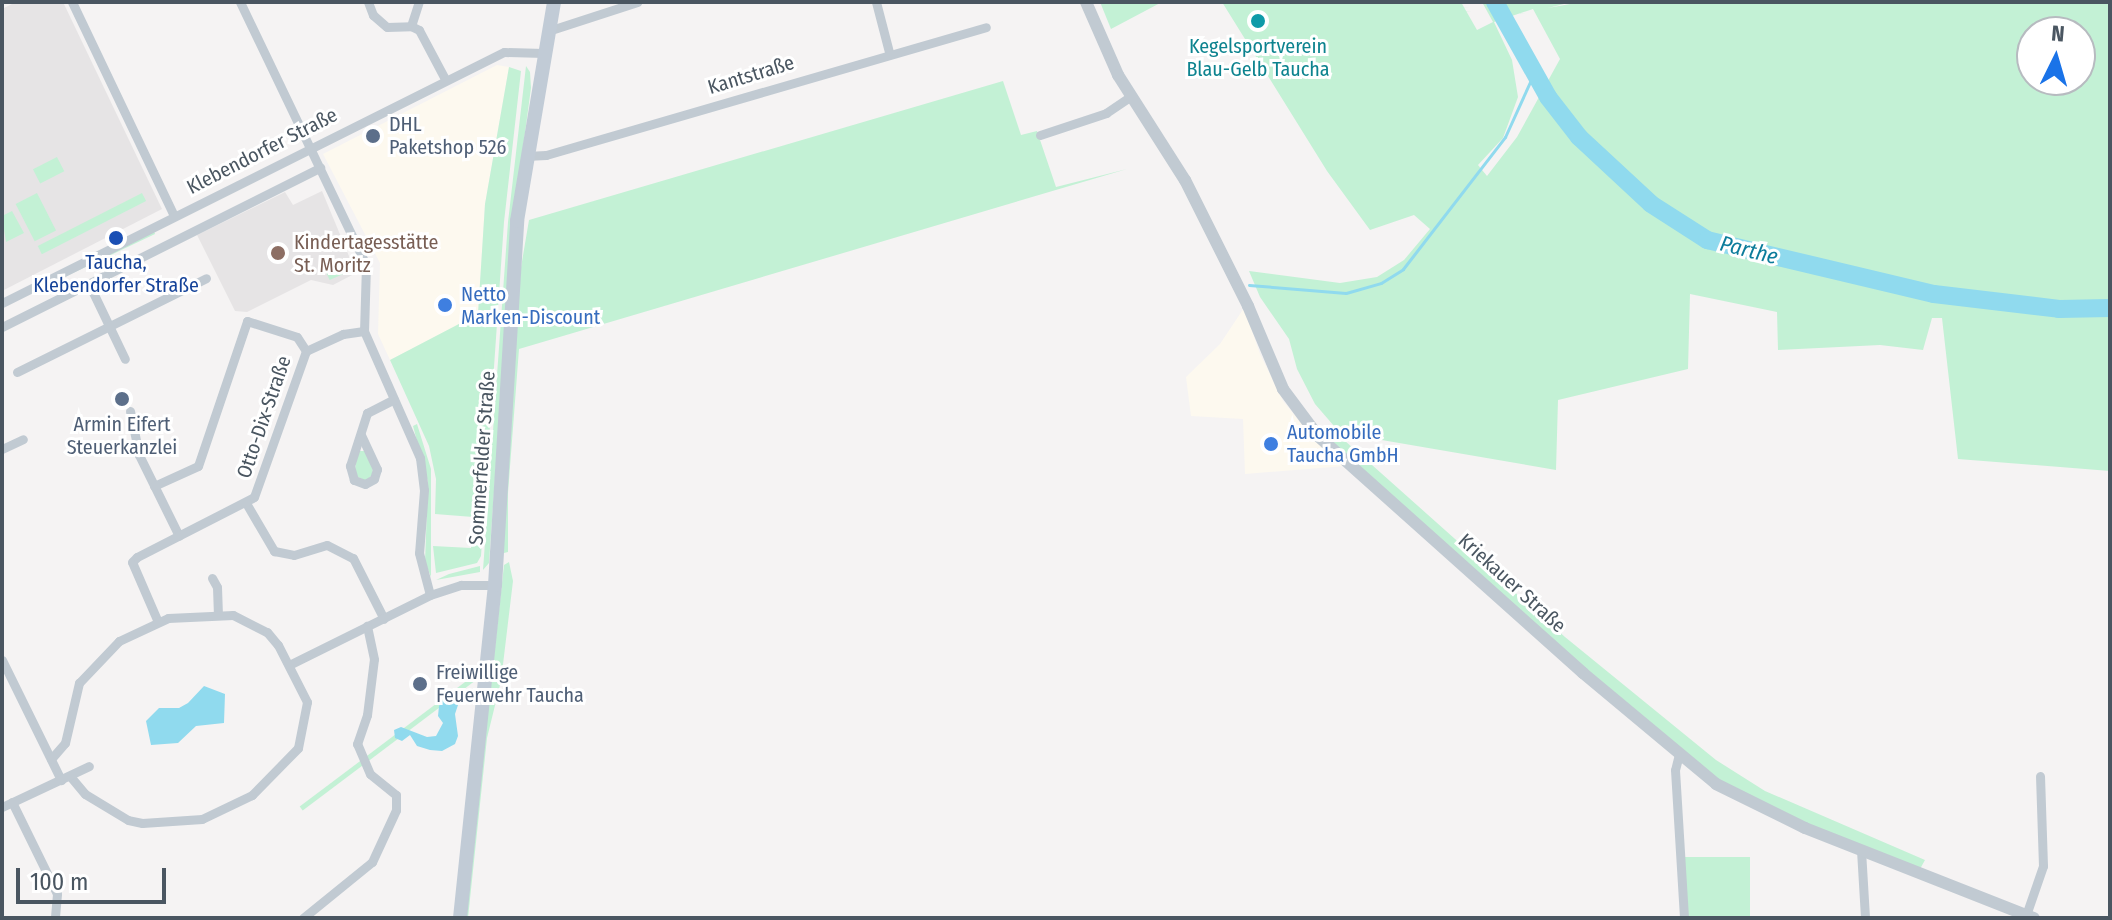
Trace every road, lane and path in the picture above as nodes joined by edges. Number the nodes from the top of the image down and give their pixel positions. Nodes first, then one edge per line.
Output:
1 (72, 2) edge
2 (240, 2) edge
3 (368, 2) edge
4 (419, 2) edge
5 (554, 2) edge
6 (637, 2) edge
7 (876, 2) edge
8 (1086, 2) edge
9 (411, 26) junction
10 (986, 27) dead end
11 (548, 31) junction
12 (889, 52) junction
13 (544, 53) junction
14 (445, 79) junction
15 (1130, 97) junction
16 (1040, 135) dead end
17 (310, 147) junction
18 (526, 156) junction
19 (320, 168) junction
20 (174, 216) junction
21 (206, 278) dead end
22 (89, 284) junction
23 (2, 303) edge
24 (109, 325) junction
25 (2, 327) edge
26 (364, 331) junction
27 (306, 351) junction
28 (125, 359) dead end
29 (17, 372) dead end
30 (394, 399) junction
31 (130, 411) dead end
32 (361, 435) junction
33 (23, 439) dead end
34 (2, 449) edge
35 (154, 486) junction
36 (246, 503) junction
37 (179, 536) junction
38 (212, 578) dead end
39 (495, 585) junction
40 (430, 595) junction
41 (218, 614) junction
42 (384, 619) junction
43 (158, 622) junction
44 (367, 626) junction
45 (2, 660) edge
46 (289, 665) junction
47 (1679, 754) junction
48 (51, 759) junction
49 (89, 766) dead end
50 (2040, 776) dead end
51 (65, 778) junction
52 (12, 802) junction
53 (2, 807) edge
54 (1861, 850) junction
55 (2028, 917) edge
56 (55, 918) edge
57 (303, 918) edge
58 (460, 918) edge
59 (1684, 918) edge
60 (1865, 918) edge

1 - 20 street
2 - 17 street
3 - 9 street
4 - 9 street
5 - 11 main road, Sommerfelder Straße
6 - 11 street
7 - 12 street
8 - 15 street, Kriekauer Straße
9 - 14 street
10 - 12 street, Kantstraße
11 - 13 main road, Sommerfelder Straße
12 - 18 street, Kantstraße
13 - 14 street, Klebendorfer Straße
13 - 18 main road, Sommerfelder Straße
14 - 17 street, Klebendorfer Straße
15 - 16 street
15 - 47 street, Kriekauer Straße
17 - 19 street
17 - 20 street, Klebendorfer Straße
18 - 39 main road, Sommerfelder Straße
19 - 22 street, Klebendorfer Straße
19 - 26 street
20 - 23 street, Klebendorfer Straße
21 - 24 street
22 - 24 street
22 - 25 street, Klebendorfer Straße
24 - 28 street
24 - 29 street
26 - 27 street, Otto-Dix-Straße
26 - 30 street
27 - 35 street
27 - 36 street, Otto-Dix-Straße
30 - 32 street
30 - 40 street
31 - 35 street
32 - 32 street
33 - 34 street
35 - 37 street
36 - 37 street, Otto-Dix-Straße
36 - 42 street
37 - 43 street, Otto-Dix-Straße
38 - 41 street
39 - 40 street
39 - 58 main road, Sommerfelder Straße
40 - 42 street
41 - 43 street
41 - 46 street
42 - 44 street
43 - 48 street
44 - 46 street
44 - 57 street
45 - 48 street
46 - 51 street
47 - 54 street, Kriekauer Straße
47 - 59 street
48 - 51 street
49 - 51 street
50 - 55 street
51 - 52 street
52 - 53 street
52 - 56 street
54 - 55 street, Kriekauer Straße
54 - 60 street

